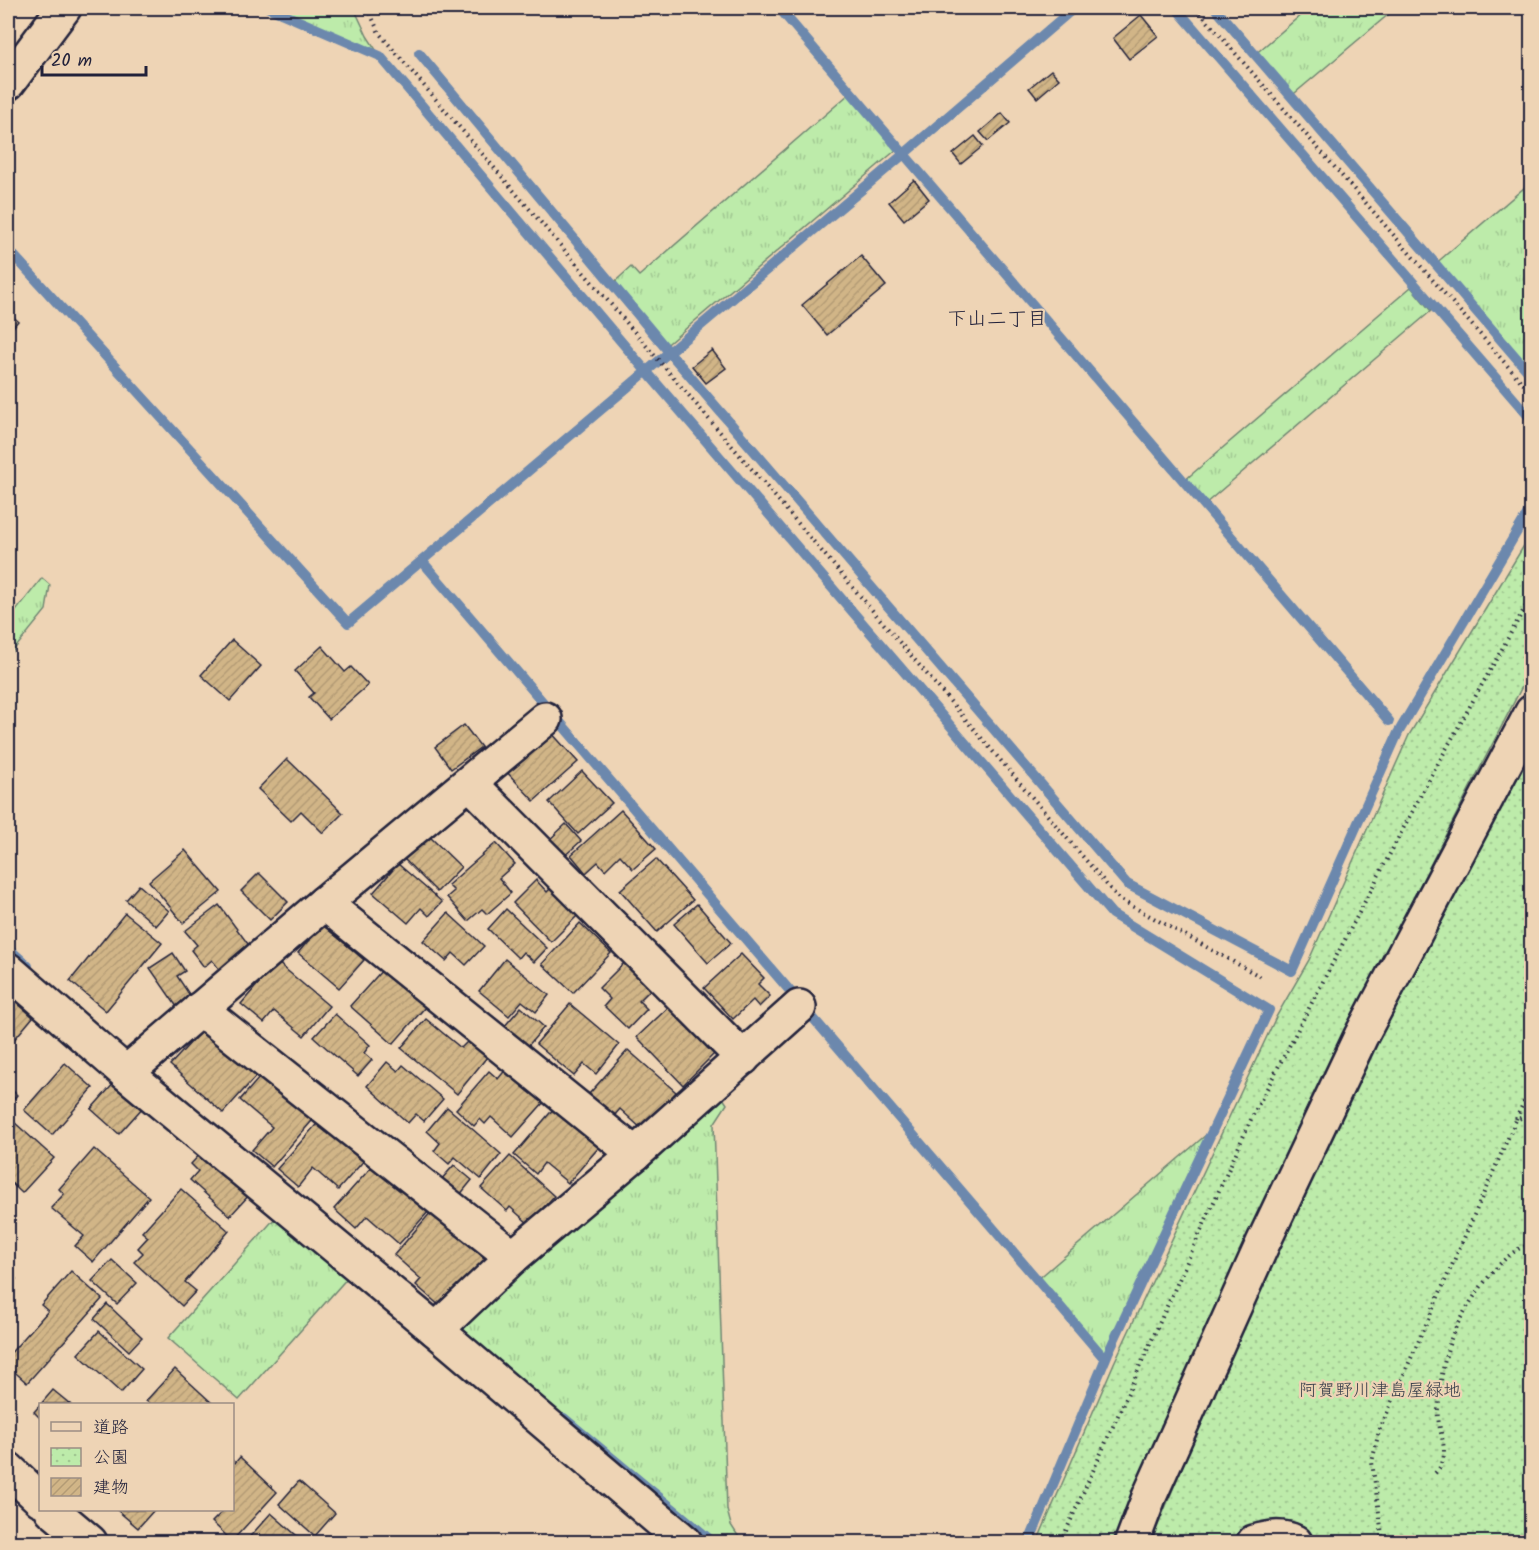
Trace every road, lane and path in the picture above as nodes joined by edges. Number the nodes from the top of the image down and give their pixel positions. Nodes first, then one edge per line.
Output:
1 (64, 8) edge
2 (368, 8) edge
3 (1196, 8) edge
4 (8, 83) edge
5 (1532, 394) edge
6 (1532, 595) edge
7 (1532, 712) edge
8 (545, 718) dead end
9 (470, 783) junction
10 (324, 903) junction
11 (8, 970) edge
12 (1263, 978) dead end
13 (800, 1007) dead end
14 (200, 1009) junction
15 (743, 1058) junction
16 (126, 1073) junction
17 (1532, 1084) edge
18 (1532, 1113) edge
19 (1516, 1120) junction
20 (635, 1154) junction
21 (1532, 1245) edge
22 (513, 1257) junction
23 (436, 1330) junction
24 (8, 1469) edge
25 (1435, 1473) dead end
26 (39, 1498) edge
27 (54, 1511) edge
28 (90, 1542) edge
29 (685, 1542) edge
30 (1061, 1542) edge
31 (1132, 1542) edge
32 (1254, 1542) edge
33 (1295, 1542) edge
34 (1383, 1542) edge

1 - 4 street
2 - 12 path
3 - 5 path
6 - 30 path
7 - 31 street
8 - 9 street
9 - 10 street
9 - 15 street
10 - 14 street
10 - 20 street
11 - 16 street
13 - 15 street
14 - 16 street
14 - 22 street
15 - 20 street
16 - 23 street
17 - 19 path
18 - 19 path
19 - 34 path
20 - 22 street
21 - 25 path
22 - 23 street
23 - 29 street
24 - 26 street
27 - 28 street
32 - 33 street

